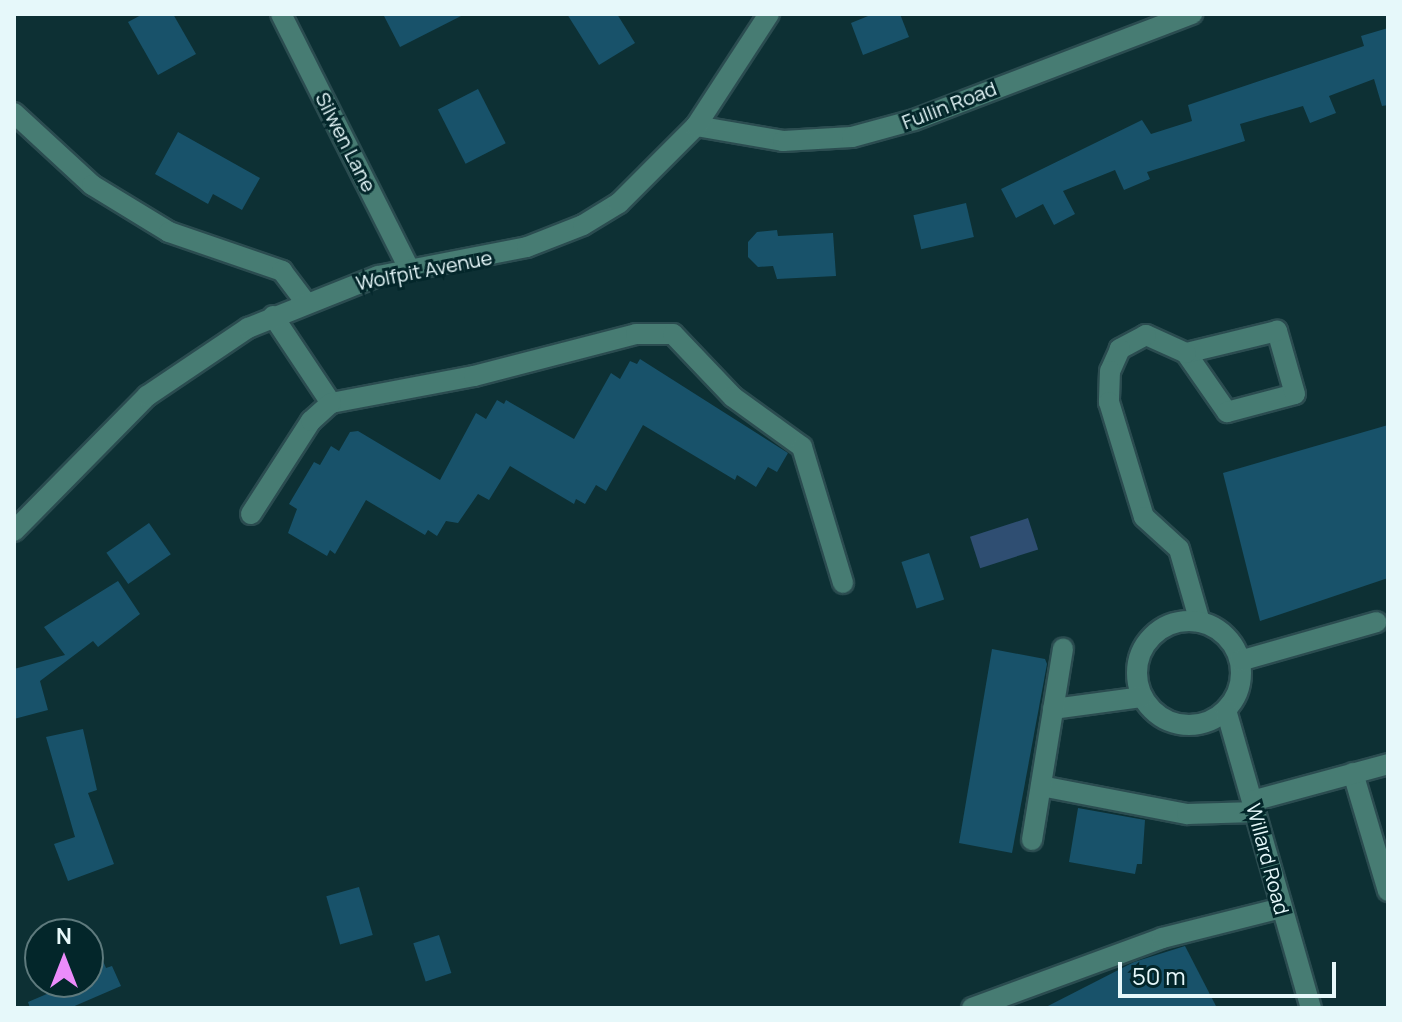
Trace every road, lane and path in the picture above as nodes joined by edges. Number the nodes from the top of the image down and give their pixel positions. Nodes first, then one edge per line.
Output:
1 (281, 14) edge
2 (769, 14) edge
3 (1192, 14) edge
4 (14, 113) edge
5 (696, 126) junction
6 (410, 270) junction
7 (305, 301) junction
8 (273, 316) junction
9 (1186, 353) junction
10 (331, 403) junction
11 (251, 514) dead end
12 (18, 520) edge
13 (843, 583) dead end
14 (1200, 622) junction
15 (1377, 622) dead end
16 (1063, 648) dead end
17 (1240, 661) junction
18 (1142, 697) junction
19 (1053, 709) junction
20 (1226, 710) junction
21 (1388, 764) edge
22 (1353, 773) junction
23 (1041, 786) junction
24 (1254, 806) junction
25 (1032, 840) dead end
26 (1388, 891) edge
27 (1281, 908) junction
28 (972, 1008) edge
29 (1311, 1008) edge

1 - 6 street, Silwen Lane
2 - 5 street, Wolfpit Avenue
3 - 5 street, Fullin Road
4 - 7 street
5 - 6 street, Wolfpit Avenue
6 - 7 street, Wolfpit Avenue
7 - 8 street, Wolfpit Avenue
8 - 10 street
8 - 12 street, Wolfpit Avenue
9 - 9 street
9 - 14 street
10 - 11 street
10 - 13 street
14 - 17 street
14 - 18 street
15 - 17 street
16 - 19 street
17 - 20 street
18 - 19 street
18 - 20 street
19 - 23 street
20 - 24 street, Willard Road
21 - 22 street
22 - 24 street
22 - 26 street
23 - 24 street
23 - 25 street
24 - 27 street, Willard Road
27 - 28 street
27 - 29 street, Willard Road

